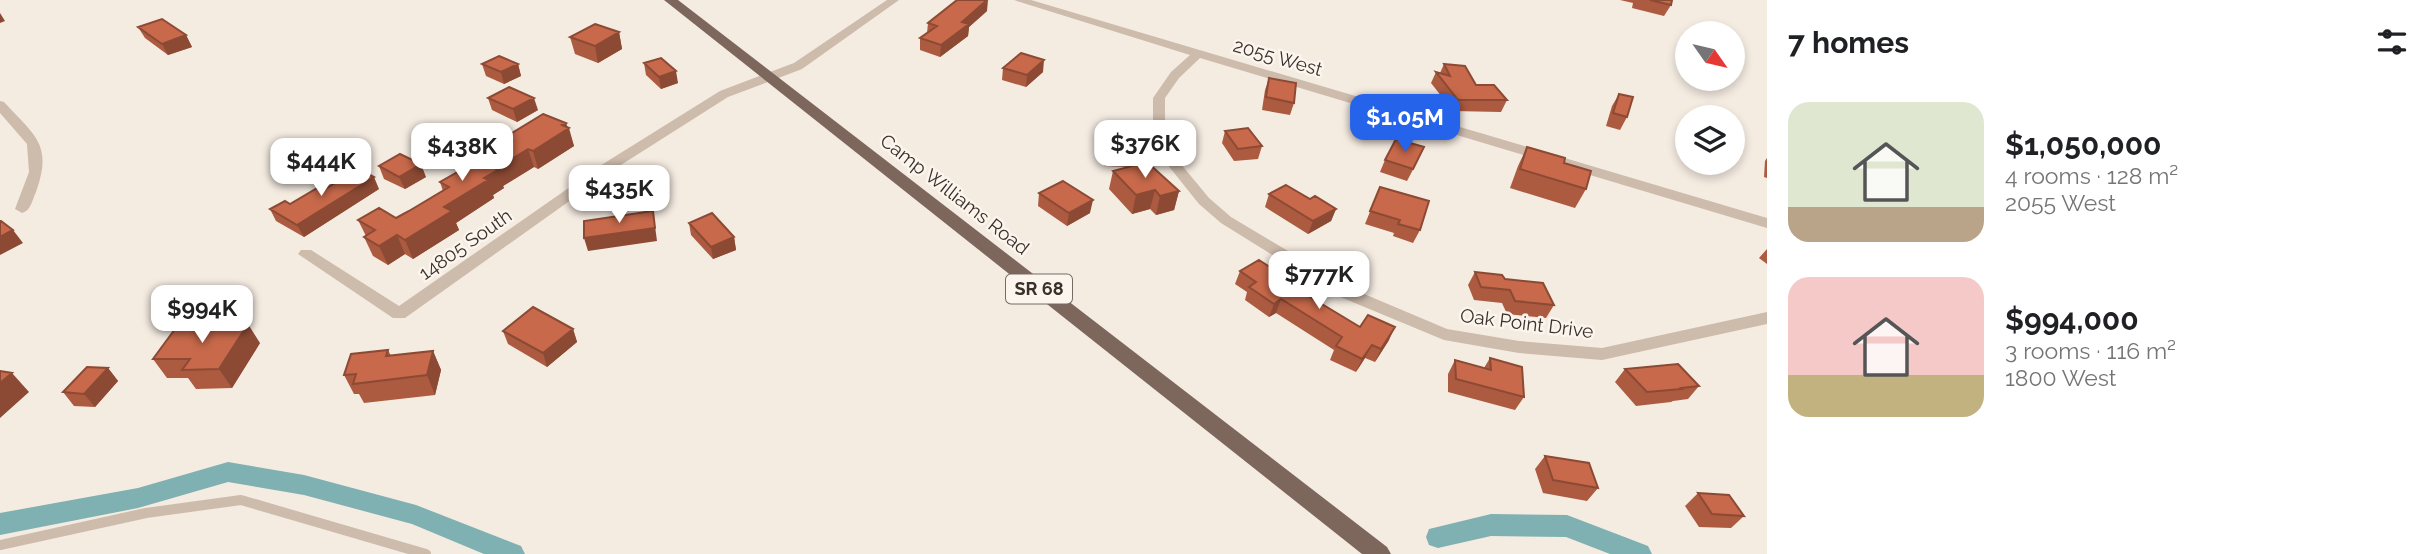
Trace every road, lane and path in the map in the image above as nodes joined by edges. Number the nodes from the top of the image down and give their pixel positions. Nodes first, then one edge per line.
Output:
1 (670, 0) edge
2 (894, 0) edge
3 (1019, 0) edge
4 (1198, 53) junction
5 (768, 77) junction
6 (0, 105) edge
7 (22, 209) dead end
8 (1767, 223) edge
9 (306, 254) dead end
10 (1763, 319) edge
11 (0, 545) edge
12 (426, 554) edge
13 (1379, 554) edge

1 - 5 main road, Camp Williams Road / SR 68
2 - 5 street, 14805 South
3 - 4 street, 2055 West
4 - 8 street, 2055 West
4 - 10 street, Oak Point Drive
5 - 9 street, 14805 South
5 - 13 main road, Camp Williams Road / SR 68
6 - 7 street
11 - 12 lane

